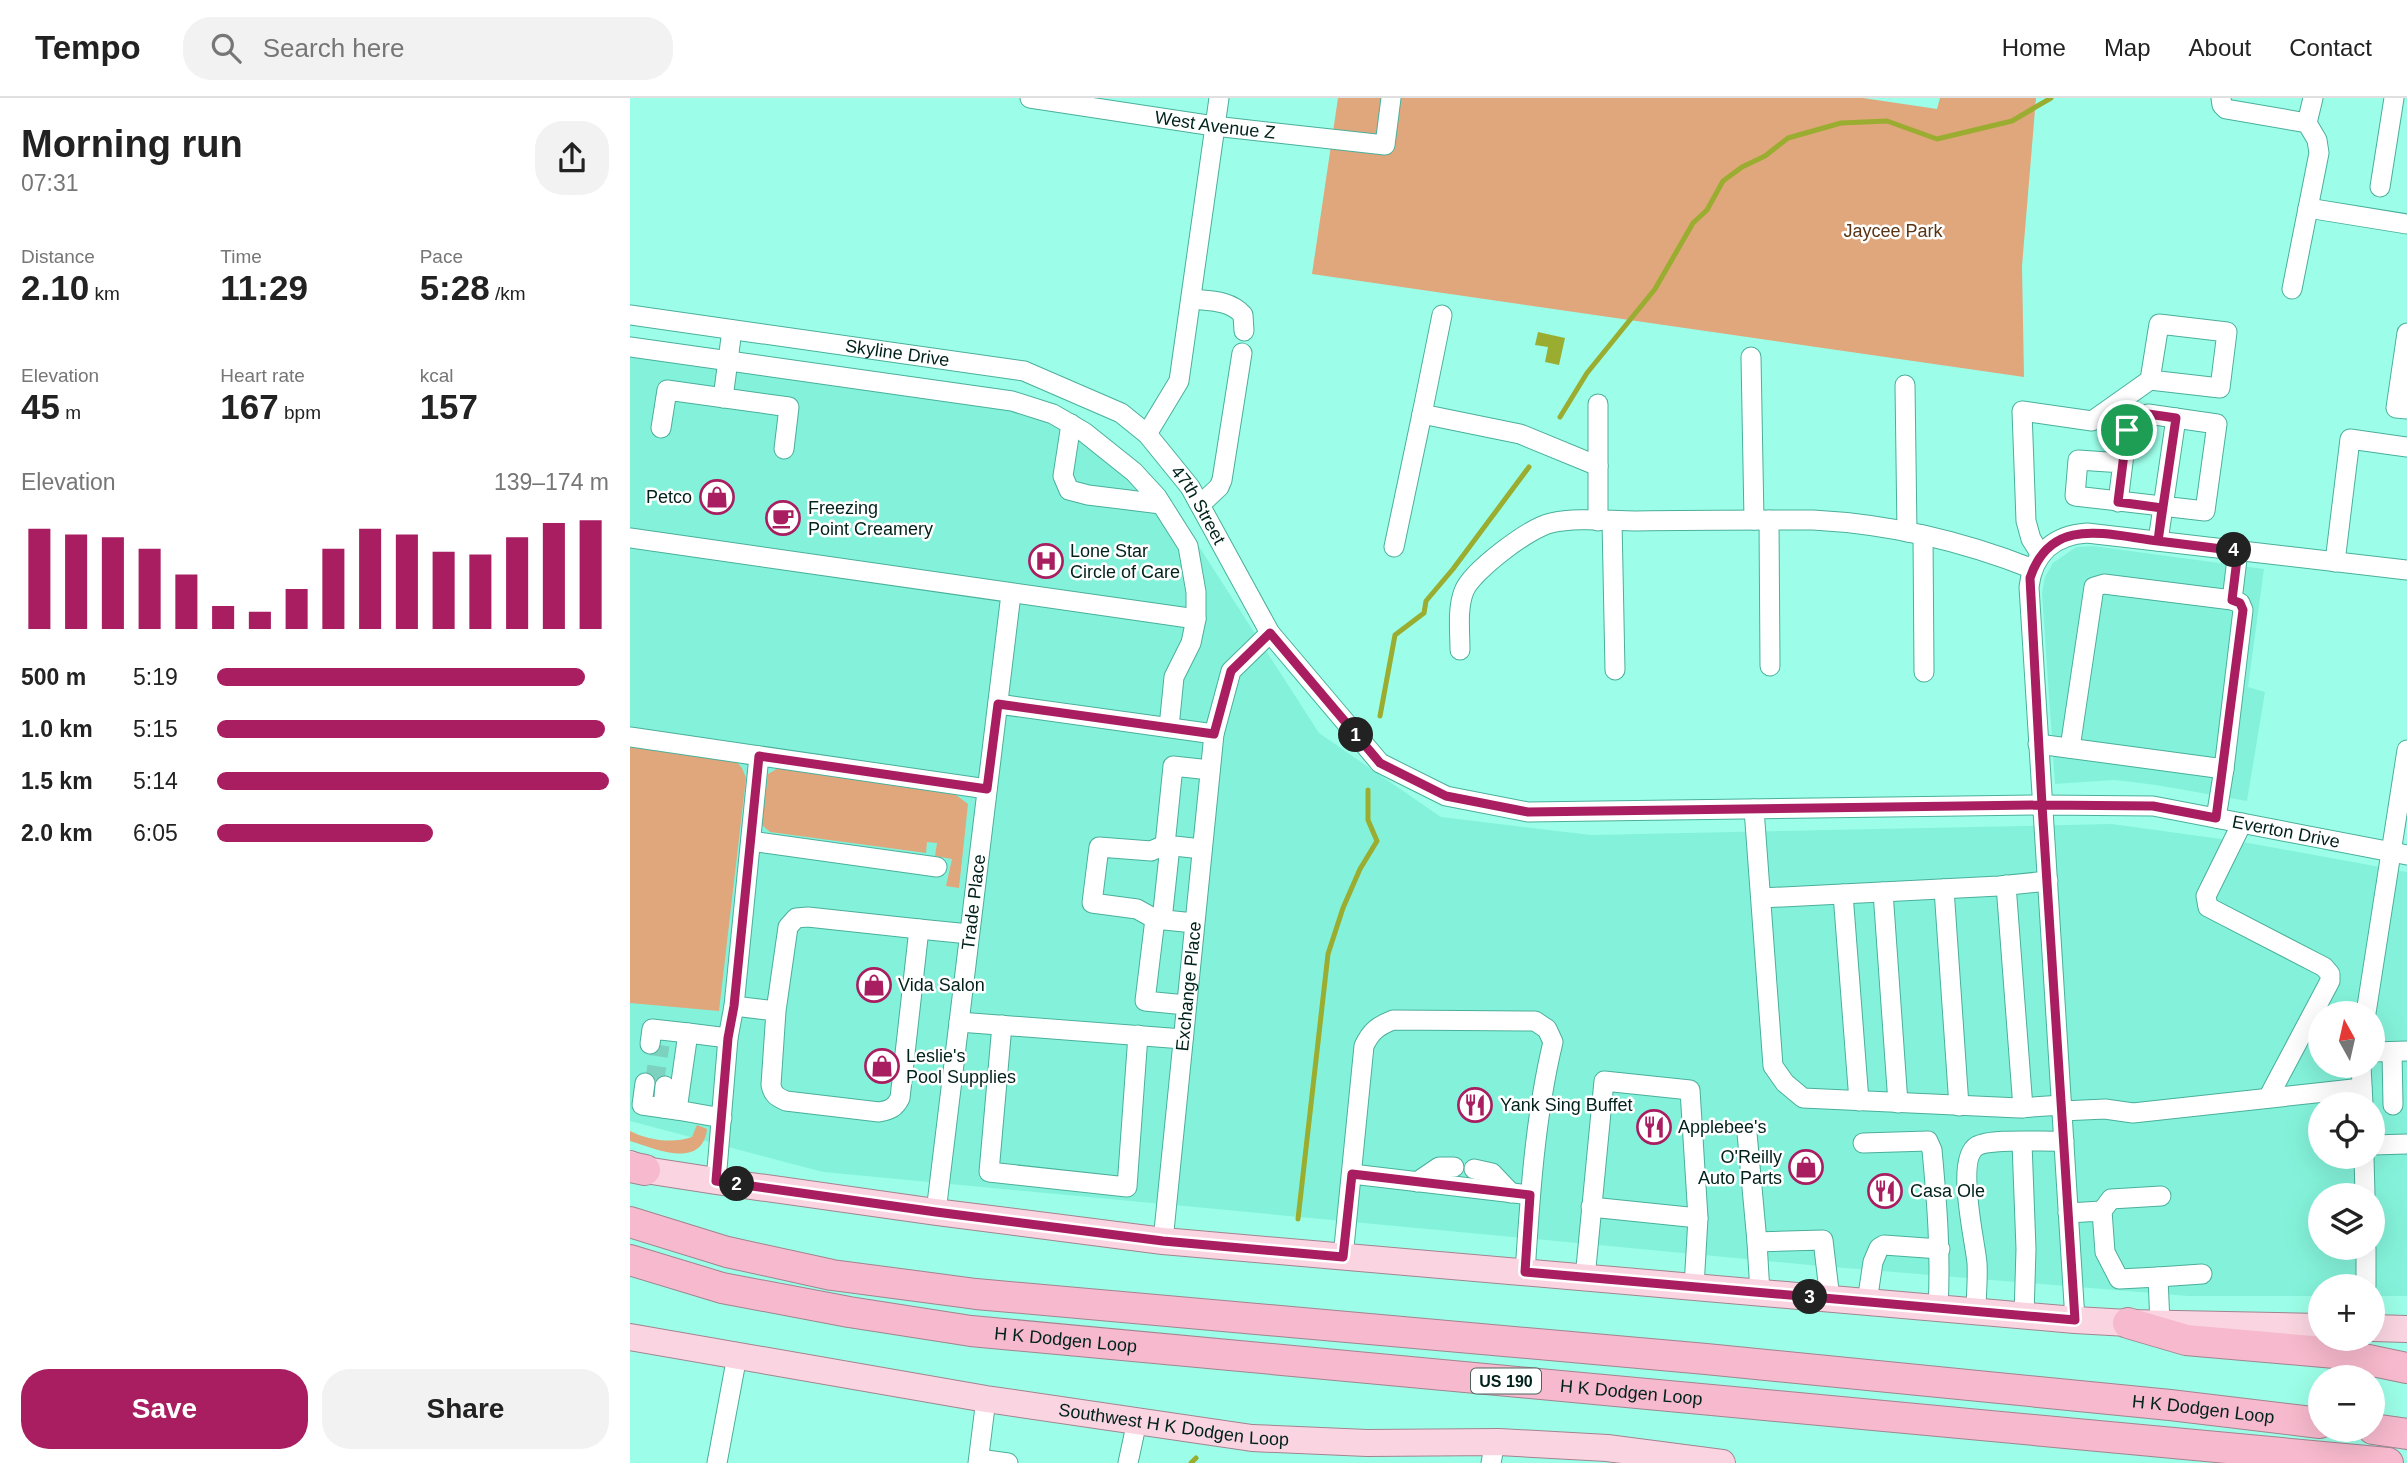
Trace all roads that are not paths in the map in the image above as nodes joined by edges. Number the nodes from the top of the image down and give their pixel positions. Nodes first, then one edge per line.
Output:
1 (1030, 98) edge
2 (1219, 98) edge
3 (1391, 98) edge
4 (2221, 98) edge
5 (2313, 98) edge
6 (2397, 109) edge
7 (2307, 123) junction
8 (1214, 126) junction
9 (2380, 187) dead end
10 (2308, 208) junction
11 (2407, 224) edge
12 (2292, 289) dead end
13 (1191, 299) junction
14 (630, 315) edge
15 (1442, 315) dead end
16 (732, 330) junction
17 (1244, 331) dead end
18 (2407, 333) edge
19 (630, 347) edge
20 (1241, 353) dead end
21 (1751, 357) dead end
22 (728, 360) junction
23 (2150, 380) junction
24 (1905, 385) dead end
25 (723, 398) junction
26 (1598, 404) dead end
27 (2407, 409) edge
28 (1422, 414) junction
29 (2176, 418) junction
30 (1072, 424) junction
31 (661, 428) dead end
32 (1147, 434) junction
33 (2407, 447) edge
34 (784, 449) dead end
35 (2123, 463) junction
36 (1598, 466) junction
37 (2118, 502) junction
38 (1161, 504) junction
39 (1200, 505) junction
40 (2162, 508) junction
41 (1762, 520) junction
42 (1605, 521) junction
43 (1915, 534) junction
44 (630, 538) edge
45 (2158, 541) junction
46 (1394, 547) dead end
47 (2238, 551) junction
48 (2037, 562) junction
49 (2335, 562) junction
50 (2407, 570) edge
51 (1011, 594) junction
52 (2232, 600) junction
53 (1196, 619) junction
54 (1270, 633) junction
55 (1460, 650) dead end
56 (1770, 666) dead end
57 (1615, 670) dead end
58 (1924, 672) dead end
59 (998, 704) junction
60 (1169, 727) junction
61 (1214, 734) junction
62 (630, 737) edge
63 (2038, 744) junction
64 (2070, 748) junction
65 (2407, 750) edge
66 (759, 756) junction
67 (1210, 769) junction
68 (2224, 769) junction
69 (987, 789) junction
70 (2042, 805) junction
71 (1754, 809) junction
72 (2216, 818) junction
73 (2242, 823) junction
74 (751, 841) junction
75 (1168, 846) junction
76 (1202, 849) junction
77 (2399, 853) edge
78 (937, 867) dead end
79 (2048, 881) junction
80 (2006, 886) junction
81 (1944, 889) junction
82 (1883, 892) junction
83 (1843, 894) junction
84 (1761, 898) junction
85 (1158, 919) junction
86 (1195, 923) junction
87 (919, 929) junction
88 (969, 934) junction
89 (2368, 1001) edge
90 (1186, 1005) junction
91 (734, 1006) junction
92 (776, 1011) junction
93 (959, 1021) junction
94 (1002, 1025) junction
95 (1138, 1035) junction
96 (728, 1038) junction
97 (1183, 1038) junction
98 (2391, 1052) edge
99 (655, 1084) tunnel mouth
100 (2381, 1092) edge
101 (2268, 1098) junction
102 (2308, 1099) edge
103 (1859, 1101) junction
104 (1898, 1103) junction
105 (1959, 1106) junction
106 (2023, 1108) junction
107 (2062, 1108) junction
108 (664, 1109) junction
109 (722, 1118) junction
110 (1747, 1133) dead end
111 (2064, 1142) junction
112 (1863, 1143) dead end
113 (2022, 1143) junction
114 (2407, 1144) edge
115 (2385, 1145) edge
116 (635, 1167) edge
117 (1454, 1167) dead end
118 (1474, 1169) dead end
119 (1352, 1174) junction
120 (716, 1181) junction
121 (1417, 1182) junction
122 (1520, 1194) junction
123 (2161, 1196) dead end
124 (1591, 1207) junction
125 (2102, 1211) junction
126 (936, 1212) junction
127 (2068, 1213) junction
128 (1698, 1218) junction
129 (630, 1223) edge
130 (1163, 1241) junction
131 (1757, 1242) junction
132 (1940, 1249) junction
133 (1343, 1257) junction
134 (630, 1260) edge
135 (1525, 1272) junction
136 (2202, 1274) dead end
137 (2158, 1277) junction
138 (1585, 1278) junction
139 (1694, 1287) junction
140 (1760, 1293) junction
141 (1830, 1299) junction
142 (1867, 1302) junction
143 (1938, 1308) junction
144 (1976, 1312) junction
145 (2024, 1316) junction
146 (2075, 1320) junction
147 (2128, 1324) junction
148 (2160, 1324) junction
149 (2308, 1327) edge
150 (2385, 1328) edge
151 (2407, 1329) edge
152 (630, 1337) edge
153 (737, 1356) junction
154 (2407, 1368) edge
155 (986, 1399) junction
156 (1138, 1422) junction
157 (2308, 1422) edge
158 (2385, 1431) edge
159 (2407, 1434) edge
160 (1493, 1453) edge
161 (1588, 1455) edge
162 (978, 1461) edge
163 (717, 1463) edge
164 (1008, 1463) edge
165 (1128, 1463) edge
166 (1722, 1463) edge
167 (2388, 1463) edge

1 - 8 street, West Avenue Z
2 - 8 street
3 - 8 street, West Avenue Z
4 - 7 street
5 - 7 street
6 - 9 street
7 - 10 street
8 - 13 street
10 - 11 street
10 - 12 street
13 - 17 street
13 - 32 street
14 - 16 street, Skyline Drive
15 - 28 street
16 - 22 street
16 - 32 street, Skyline Drive
18 - 27 street
19 - 22 street
20 - 39 street
21 - 41 street
22 - 25 street
22 - 30 street
23 - 23 street
23 - 48 street
24 - 43 street
25 - 31 street
25 - 34 street
26 - 36 street
28 - 36 street
28 - 46 street
29 - 35 street
29 - 40 street
29 - 40 street
30 - 38 street
30 - 38 street
32 - 39 street, 47th Street
33 - 49 street
35 - 37 street
35 - 37 street
36 - 42 street
37 - 40 street
38 - 53 street
39 - 54 street, 47th Street
40 - 45 street
41 - 42 street
41 - 43 street
41 - 56 street
42 - 55 street
42 - 57 street
43 - 48 street
43 - 58 street
44 - 51 street
45 - 47 street
45 - 48 street
47 - 49 street
47 - 52 street
48 - 63 street
49 - 50 street
51 - 53 street
51 - 59 street, Trade Place
52 - 64 street
52 - 68 street
53 - 60 street
54 - 61 street
54 - 71 street, Everton Drive
59 - 60 street
59 - 69 street, Trade Place
60 - 61 street
61 - 67 street, Exchange Place
62 - 66 street
63 - 64 street
63 - 70 street
64 - 68 street
65 - 77 street
66 - 69 street
66 - 74 street
67 - 75 street
67 - 76 street, Exchange Place
68 - 72 street
69 - 88 street, Trade Place
70 - 71 street, Everton Drive
70 - 72 street, Everton Drive
70 - 79 street
71 - 84 street
72 - 73 street, Everton Drive
73 - 77 street, Everton Drive
73 - 101 street
74 - 78 street
74 - 91 street
75 - 76 street
75 - 85 street
75 - 85 street
76 - 86 street, Exchange Place
77 - 89 street
79 - 80 street
79 - 107 street
80 - 81 street
80 - 106 street
81 - 82 street
81 - 105 street
82 - 83 street
82 - 104 street
83 - 84 street
83 - 103 street
84 - 103 street
85 - 86 street
85 - 90 street
86 - 90 street, Exchange Place
87 - 88 street
87 - 92 street
87 - 92 street
88 - 93 street, Trade Place
90 - 97 street, Exchange Place
91 - 92 street
91 - 96 street
93 - 94 street
93 - 126 street, Trade Place
94 - 95 street
94 - 95 street
95 - 97 street
96 - 108 street
96 - 109 street
97 - 130 street, Exchange Place
98 - 100 street
99 - 108 street
101 - 102 street
101 - 107 street
103 - 104 street
104 - 105 street
105 - 106 street
106 - 107 street
107 - 111 street
108 - 109 street
109 - 120 street
110 - 131 street
111 - 113 street
111 - 127 street
112 - 132 street
113 - 144 street
113 - 145 street
114 - 115 street
116 - 120 main road
117 - 121 street
118 - 122 street
119 - 121 street
119 - 122 street
119 - 133 street
120 - 126 main road
121 - 122 street
122 - 135 street
123 - 125 street
124 - 128 street
124 - 128 street
124 - 138 street
125 - 127 street
125 - 137 street
126 - 130 main road
127 - 146 street
128 - 139 street
129 - 157 highway, H K Dodgen Loop / US 190
130 - 133 main road
131 - 140 street
131 - 141 street
132 - 142 street
132 - 143 street
133 - 135 main road
134 - 167 highway, H K Dodgen Loop / US 190
135 - 138 main road
136 - 137 street
137 - 148 street
138 - 139 main road
139 - 140 main road
140 - 141 main road
141 - 142 main road
142 - 143 main road
143 - 144 main road
144 - 145 main road
145 - 146 main road
146 - 147 main road
147 - 148 main road
147 - 154 highway
148 - 149 main road
150 - 151 main road
152 - 153 main road, Southwest H K Dodgen Loop
153 - 155 main road, Southwest H K Dodgen Loop
153 - 163 street
155 - 156 main road, Southwest H K Dodgen Loop
155 - 162 street
156 - 160 main road, Southwest H K Dodgen Loop
156 - 165 street
158 - 159 highway
160 - 161 main road, Southwest H K Dodgen Loop
161 - 166 main road, Southwest H K Dodgen Loop
162 - 164 street

